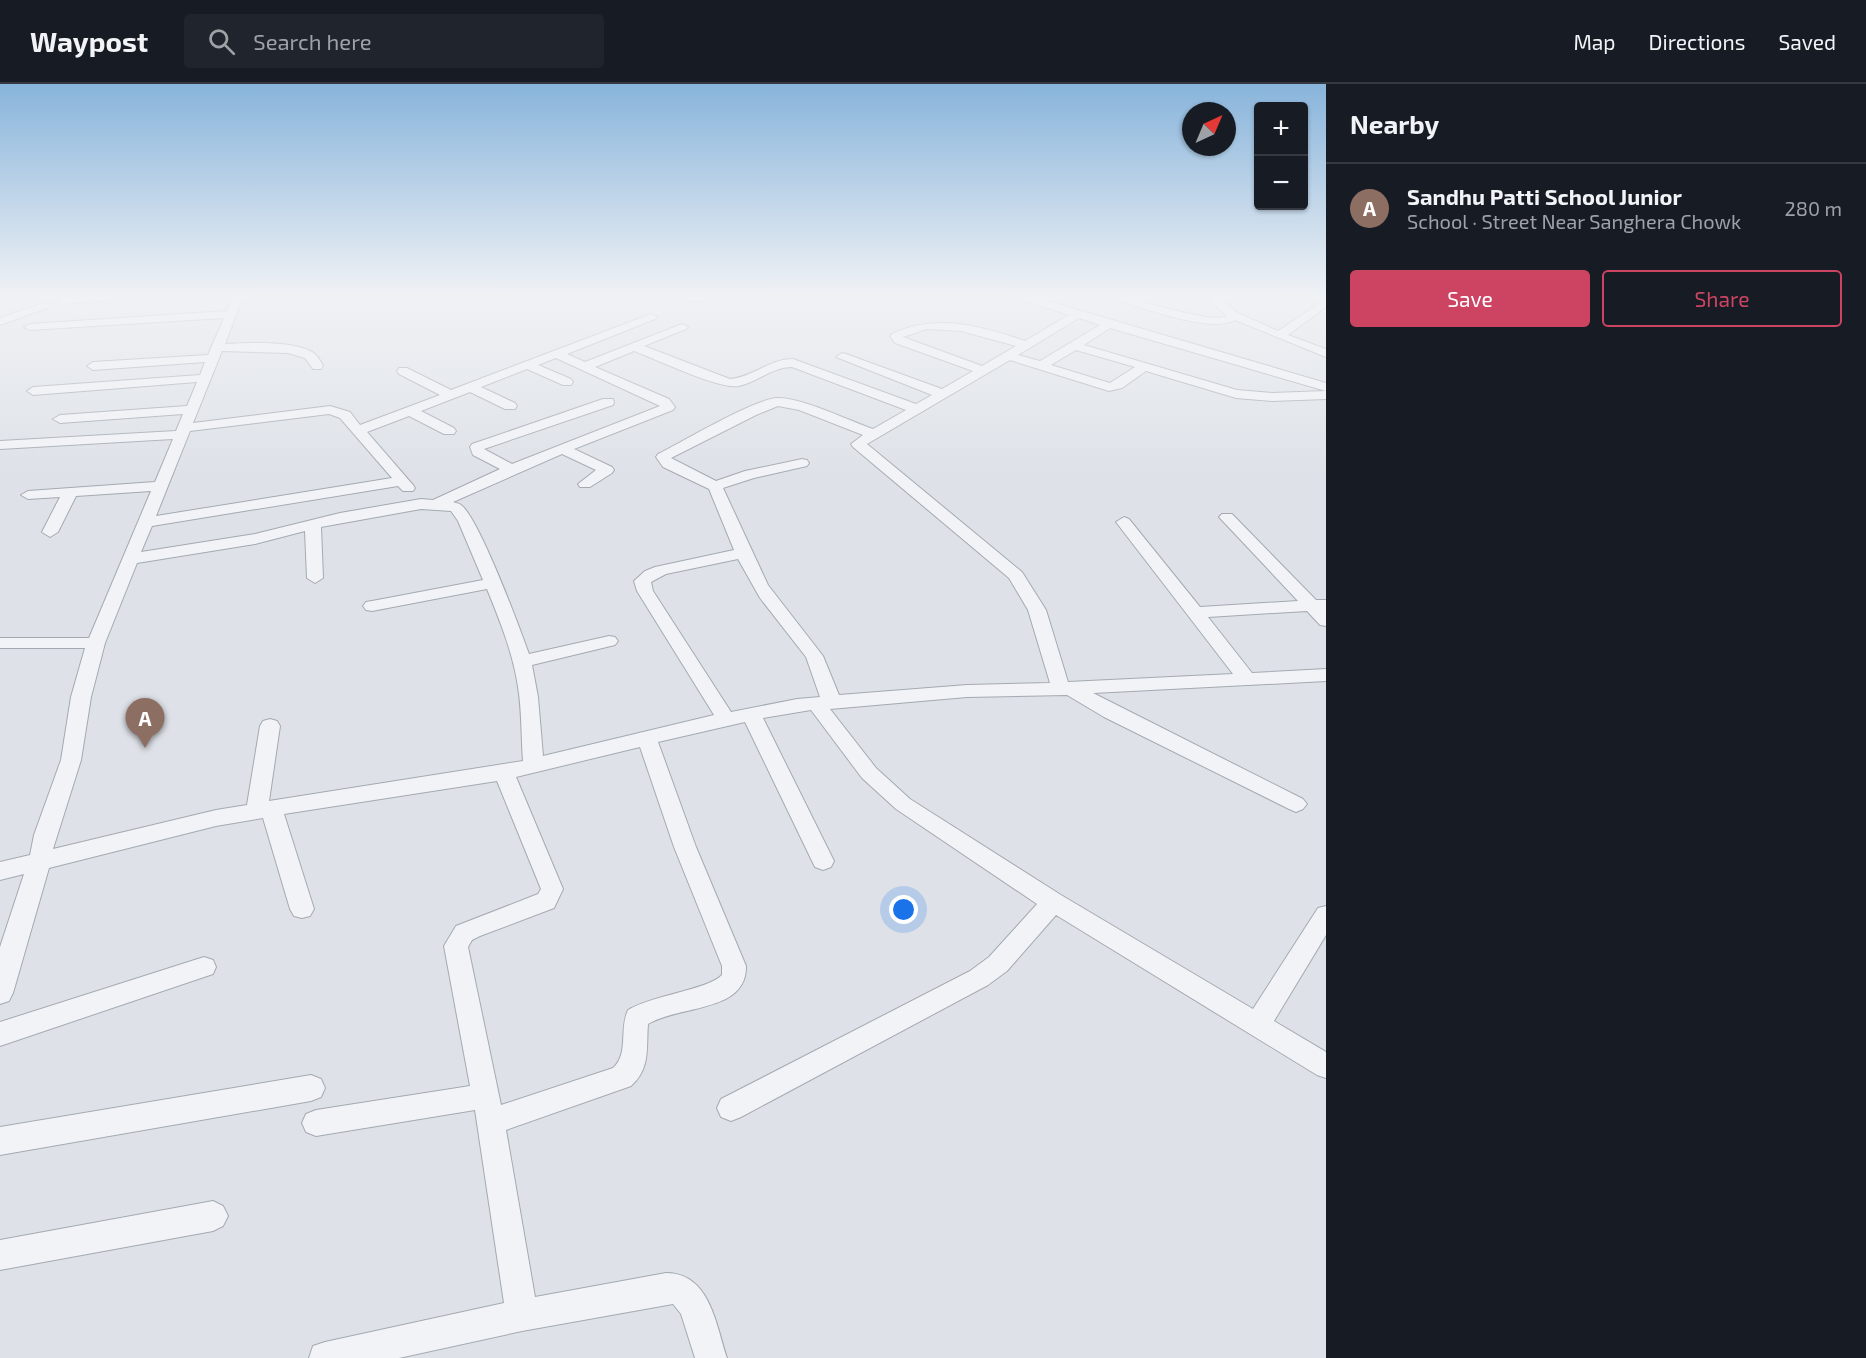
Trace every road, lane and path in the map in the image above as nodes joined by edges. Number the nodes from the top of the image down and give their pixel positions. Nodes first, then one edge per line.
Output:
1 (182, 356) edge
2 (213, 356) edge
3 (310, 356) edge
4 (550, 356) edge
5 (563, 356) edge
6 (611, 356) edge
7 (660, 356) edge
8 (944, 356) edge
9 (1005, 356) edge
10 (1011, 356) edge
11 (1056, 356) edge
12 (1109, 356) edge
13 (1221, 356) edge
14 (842, 357) dead end
15 (526, 365) junction
16 (93, 366) dead end
17 (317, 366) dead end
18 (586, 366) junction
19 (1041, 366) junction
20 (1143, 367) junction
21 (983, 370) junction
22 (403, 371) dead end
23 (204, 378) junction
24 (567, 382) dead end
25 (470, 387) junction
26 (1326, 387) edge
27 (33, 391) dead end
28 (942, 394) junction
29 (450, 395) junction
30 (1326, 395) edge
31 (608, 402) dead end
32 (510, 406) dead end
33 (190, 410) junction
34 (916, 410) junction
35 (410, 411) junction
36 (60, 419) dead end
37 (181, 431) junction
38 (358, 431) junction
39 (449, 431) dead end
40 (873, 434) junction
41 (0, 445) edge
42 (564, 448) junction
43 (802, 463) dead end
44 (511, 470) junction
45 (402, 481) junction
46 (585, 484) dead end
47 (159, 486) junction
48 (715, 486) junction
49 (70, 493) junction
50 (28, 495) dead end
51 (430, 504) junction
52 (1227, 518) dead end
53 (1124, 522) dead end
54 (144, 524) junction
55 (313, 525) junction
56 (50, 532) dead end
57 (744, 553) junction
58 (129, 559) junction
59 (315, 578) dead end
60 (493, 583) junction
61 (372, 606) dead end
62 (1319, 606) edge
63 (1195, 612) junction
64 (1326, 621) edge
65 (609, 641) dead end
66 (96, 642) junction
67 (0, 643) edge
68 (521, 662) junction
69 (1326, 675) edge
70 (1247, 679) junction
71 (1065, 689) junction
72 (824, 703) junction
73 (751, 714) junction
74 (726, 719) junction
75 (270, 726) dead end
76 (647, 738) junction
77 (533, 766) junction
78 (504, 773) junction
79 (1296, 804) dead end
80 (264, 809) junction
81 (823, 861) dead end
82 (39, 863) junction
83 (0, 871) edge
84 (1053, 902) junction
85 (302, 909) dead end
86 (1326, 915) edge
87 (204, 966) dead end
88 (0, 993) edge
89 (1257, 1025) junction
90 (0, 1034) edge
91 (1326, 1066) edge
92 (310, 1088) dead end
93 (731, 1108) dead end
94 (488, 1109) junction
95 (316, 1123) dead end
96 (0, 1141) edge
97 (213, 1216) dead end
98 (0, 1255) edge
99 (522, 1315) junction
100 (325, 1358) edge
101 (711, 1358) edge

1 - 16 street
2 - 23 street
3 - 17 street
4 - 15 street
5 - 18 street
6 - 18 street
7 - 34 street
8 - 21 street
9 - 21 street
10 - 19 street
11 - 19 street
12 - 20 street
13 - 26 street
14 - 28 street
15 - 24 street
15 - 25 street
18 - 42 street
19 - 20 street
20 - 30 street
21 - 28 street
22 - 29 street
23 - 27 street
23 - 33 street
25 - 29 street
25 - 32 street
28 - 34 street
29 - 35 street
31 - 44 street
33 - 36 street
33 - 37 street
34 - 40 street
35 - 38 street
35 - 39 street
37 - 38 street
37 - 41 street
37 - 47 street
38 - 45 street
40 - 48 street
40 - 71 street
42 - 44 street
42 - 46 street
43 - 48 street
44 - 51 street
45 - 51 street
45 - 54 street
47 - 49 street
47 - 54 street
48 - 57 street
49 - 50 street
49 - 56 street
51 - 55 street
51 - 60 street
52 - 62 street
53 - 63 street
54 - 58 street
55 - 58 street
55 - 59 street
57 - 72 street
57 - 74 street
58 - 66 street
60 - 61 street
60 - 68 street
62 - 63 street
62 - 64 street
63 - 70 street
65 - 68 street
66 - 67 street
66 - 82 street
68 - 77 street
69 - 70 street
70 - 71 street
71 - 72 street
71 - 79 street
72 - 73 street
72 - 84 street
73 - 74 street
73 - 81 street
74 - 76 street
75 - 80 street
76 - 77 street
76 - 94 street
77 - 78 street
78 - 80 street
78 - 94 street
80 - 82 street
80 - 85 street
82 - 83 street
82 - 88 street
84 - 89 street
84 - 93 street
86 - 89 street
87 - 90 street
89 - 91 street
92 - 96 street
94 - 95 street
94 - 99 street
97 - 98 street
99 - 100 street
99 - 101 street

